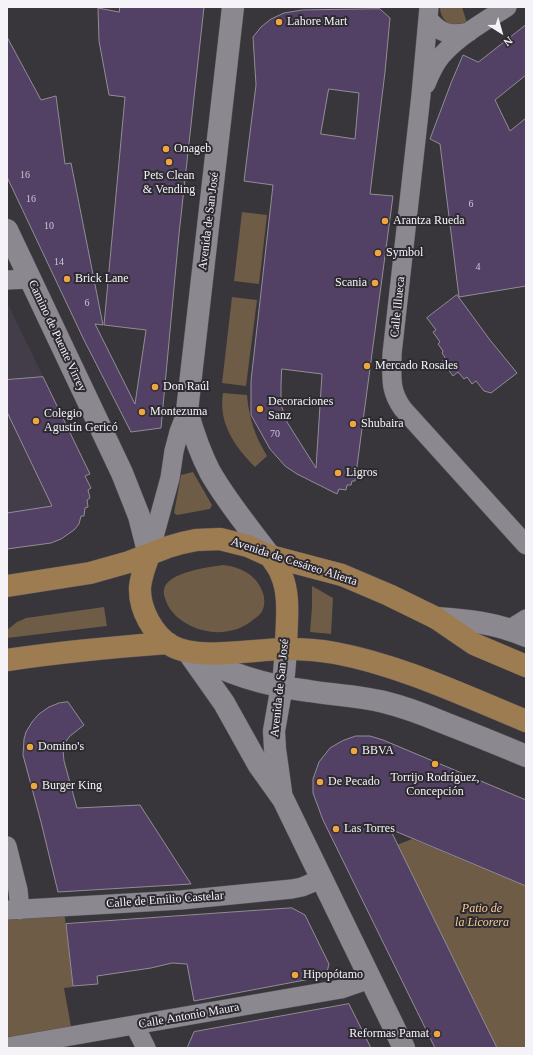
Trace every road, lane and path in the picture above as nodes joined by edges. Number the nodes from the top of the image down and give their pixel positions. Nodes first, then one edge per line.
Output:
1 (507, 7) edge
2 (236, 12) edge
3 (429, 13) edge
4 (469, 32) junction
5 (421, 95) junction
6 (7, 230) edge
7 (30, 279) junction
8 (7, 280) edge
9 (187, 411) junction
10 (526, 545) edge
11 (149, 555) junction
12 (270, 556) junction
13 (7, 586) edge
14 (436, 618) junction
15 (521, 628) edge
16 (168, 643) junction
17 (286, 649) junction
18 (188, 652) junction
19 (7, 660) edge
20 (526, 666) edge
21 (282, 687) junction
22 (526, 721) edge
23 (526, 756) edge
24 (282, 799) junction
25 (7, 846) edge
26 (321, 879) junction
27 (14, 910) edge
28 (370, 979) junction
29 (135, 1026) junction
30 (7, 1047) edge
31 (146, 1048) edge
32 (404, 1048) edge

1 - 4 street
2 - 9 main road, Avenida de San José
3 - 4 street, Calle Illueca
3 - 5 street, Calle Illueca
4 - 5 street
5 - 10 street, Calle Illueca
6 - 7 main road, Camino de Puente Virrey
7 - 8 street
7 - 11 main road, Camino de Puente Virrey
9 - 11 street, Avenida de San José
9 - 12 main road, Avenida de San José
11 - 12 main road, Avenida de Cesáreo Alierta
11 - 13 main road, Avenida de Cesáreo Alierta
11 - 16 main road, Avenida de San José
12 - 14 main road, Avenida de Cesáreo Alierta
12 - 17 main road, Avenida de San José
14 - 15 main road, Avenida de Cesáreo Alierta
14 - 20 main road, Avenida de Cesáreo Alierta
16 - 18 main road
16 - 19 main road
17 - 18 main road
17 - 21 main road, Avenida de San José
17 - 22 main road
18 - 21 main road
18 - 24 main road, Avenida de San José
21 - 23 main road
21 - 24 main road, Avenida de San José
24 - 26 main road, Avenida de San José
25 - 27 street
26 - 27 street, Calle de Emilio Castelar
26 - 28 main road, Avenida de San José
28 - 29 street, Calle Antonio Maura
28 - 32 main road, Avenida de San José
29 - 30 street, Calle Antonio Maura
29 - 31 street

